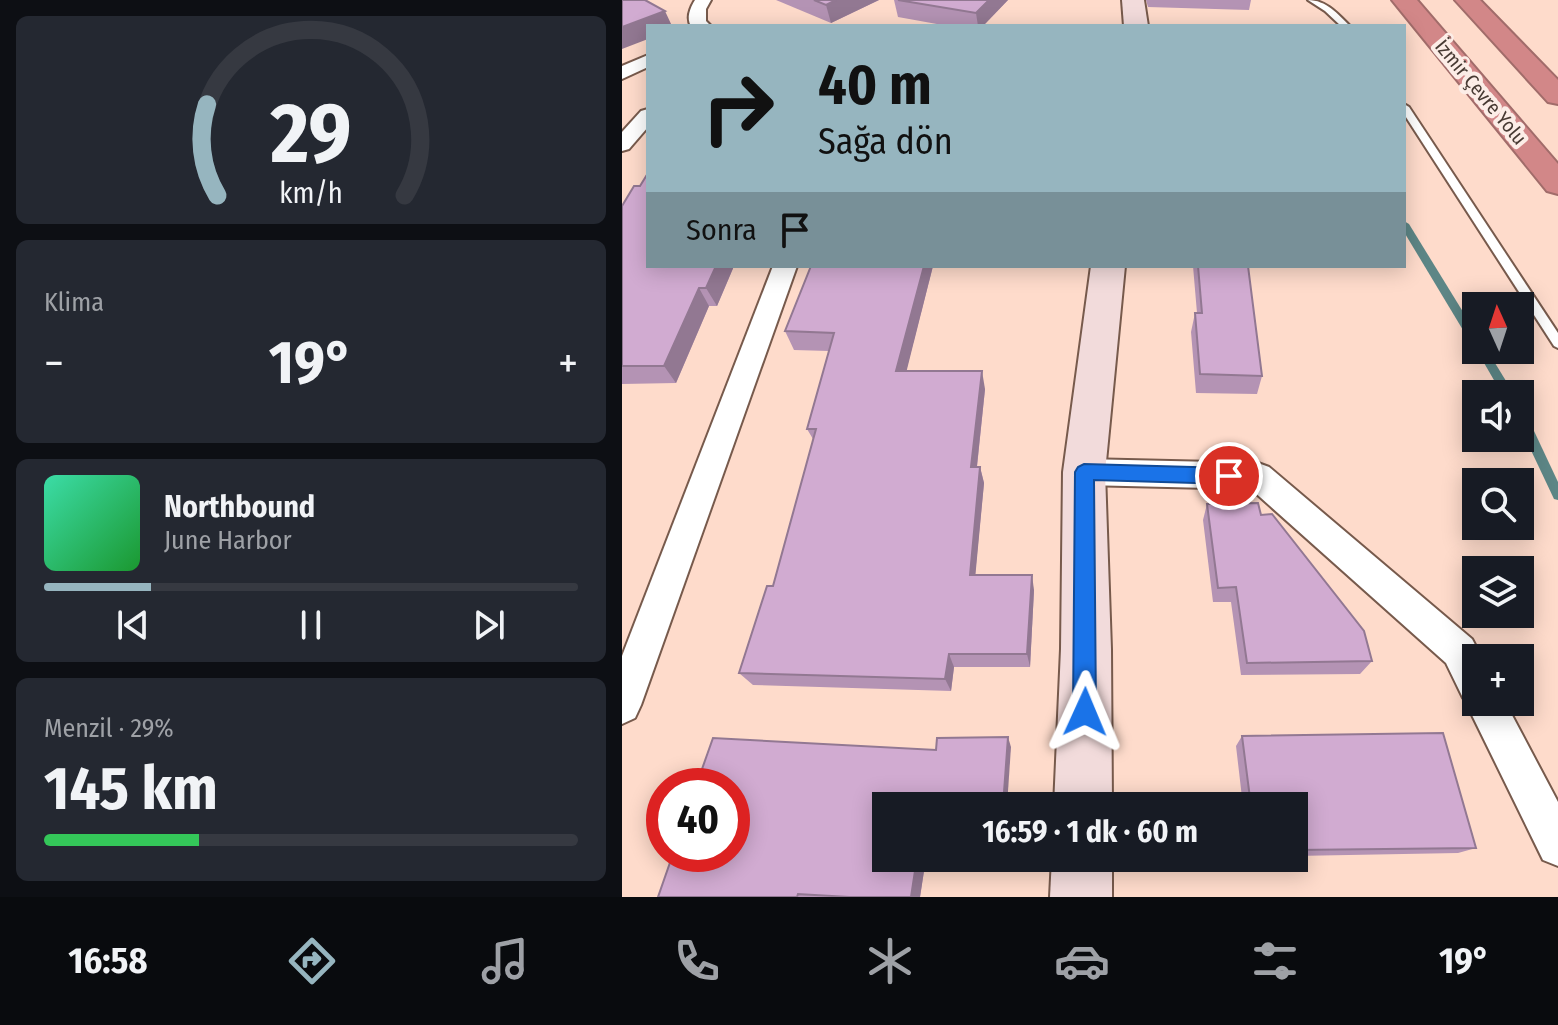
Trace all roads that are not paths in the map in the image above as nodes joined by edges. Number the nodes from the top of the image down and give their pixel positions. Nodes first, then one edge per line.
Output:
1 (703, 0) edge
2 (1133, 0) edge
3 (1312, 0) edge
4 (1404, 0) edge
5 (1467, 0) edge
6 (699, 24) edge
7 (1136, 24) edge
8 (1344, 24) edge
9 (646, 61) edge
10 (622, 73) edge
11 (1558, 96) edge
12 (1406, 110) edge
13 (646, 117) edge
14 (622, 145) edge
15 (1558, 184) edge
16 (784, 268) edge
17 (1108, 268) edge
18 (1558, 343) edge
19 (1084, 472) junction
20 (1462, 657) edge
21 (622, 705) edge
22 (1492, 716) edge
23 (1083, 792) edge
24 (1558, 845) edge
25 (1082, 872) edge
26 (1081, 897) edge

1 - 6 street
2 - 7 street
3 - 8 lane
4 - 15 highway, İzmir Çevre Yolu
5 - 11 highway
9 - 10 street
12 - 18 lane
13 - 14 street
16 - 21 street
17 - 19 street
19 - 20 street
19 - 23 street
22 - 24 street
25 - 26 street

